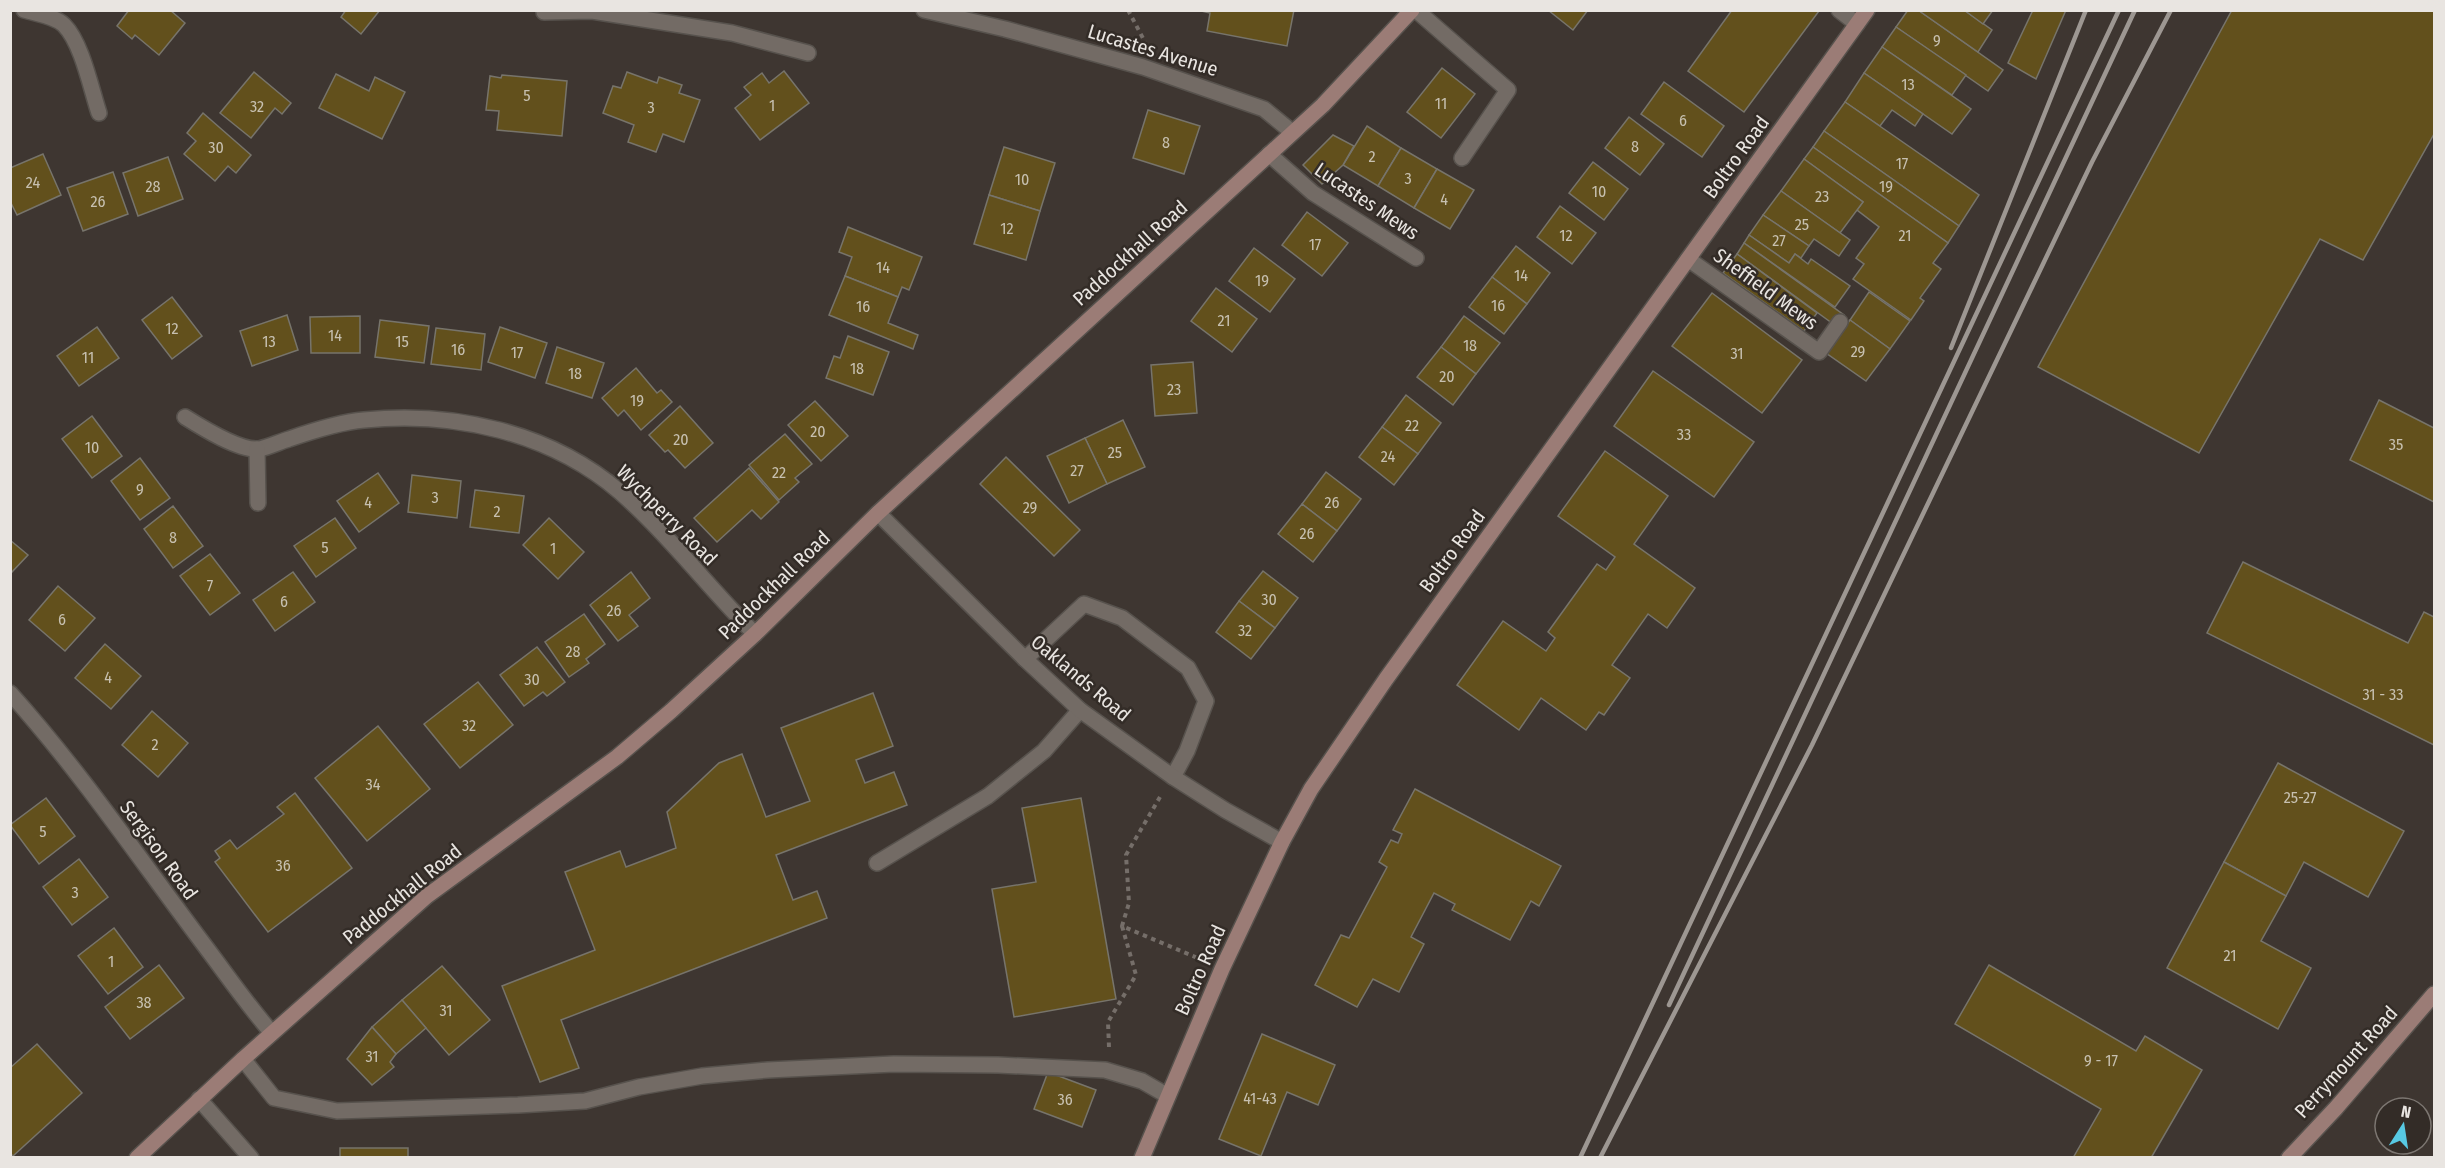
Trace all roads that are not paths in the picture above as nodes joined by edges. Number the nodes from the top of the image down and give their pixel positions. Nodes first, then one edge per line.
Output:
1 (24, 10) edge
2 (924, 10) edge
3 (1414, 10) edge
4 (1839, 10) edge
5 (1867, 10) edge
6 (591, 11) edge
7 (544, 12) edge
8 (1857, 24) junction
9 (808, 53) dead end
10 (99, 113) dead end
11 (1292, 132) junction
12 (1269, 154) junction
13 (1462, 158) dead end
14 (1416, 258) dead end
15 (1688, 259) junction
16 (1840, 322) dead end
17 (184, 417) dead end
18 (257, 449) junction
19 (258, 503) dead end
20 (878, 513) junction
21 (755, 634) junction
22 (1025, 659) junction
23 (10, 693) edge
24 (1080, 710) junction
25 (1173, 777) junction
26 (1282, 842) junction
27 (877, 863) dead end
28 (2434, 994) edge
29 (272, 1033) junction
30 (243, 1059) junction
31 (1168, 1096) junction
32 (199, 1099) junction
33 (137, 1158) edge
34 (251, 1158) edge
35 (1142, 1158) edge
36 (2289, 1158) edge

1 - 10 street
2 - 11 street, Lucastes Avenue
3 - 11 street, Paddockhall Road
3 - 13 street
4 - 8 street
5 - 8 street, Boltro Road
6 - 7 street
6 - 9 street
8 - 15 street, Boltro Road
11 - 12 street, Paddockhall Road
12 - 14 street, Lucastes Mews
12 - 20 street, Paddockhall Road
15 - 16 street, Sheffield Mews
15 - 26 street, Boltro Road
17 - 18 street
18 - 19 street
18 - 21 street, Wychperry Road
20 - 21 street, Paddockhall Road
20 - 22 street, Oaklands Road
21 - 29 street, Paddockhall Road
22 - 24 street, Oaklands Road
22 - 25 street
23 - 29 street, Sergison Road
24 - 25 street, Oaklands Road
24 - 27 street
25 - 26 street, Oaklands Road
26 - 31 street, Boltro Road
28 - 36 street, Perrymount Road
29 - 30 street, Paddockhall Road
30 - 31 street
30 - 32 street, Paddockhall Road
31 - 35 street, Boltro Road
32 - 33 street, Paddockhall Road
32 - 34 street

